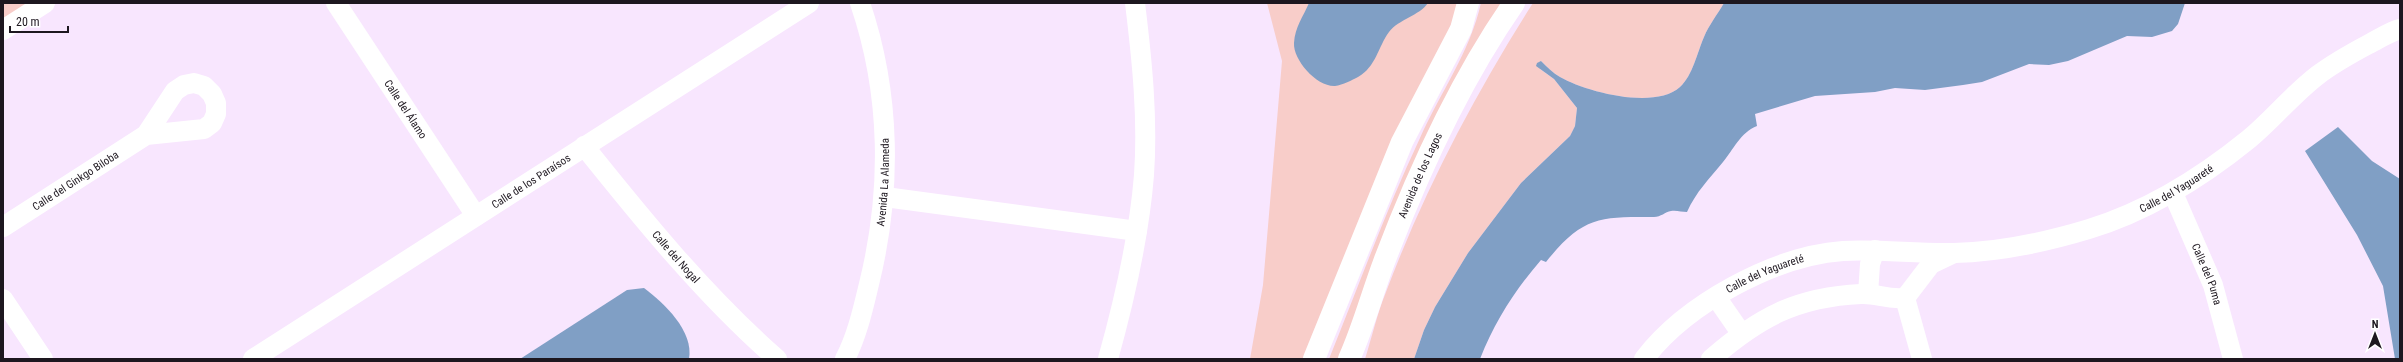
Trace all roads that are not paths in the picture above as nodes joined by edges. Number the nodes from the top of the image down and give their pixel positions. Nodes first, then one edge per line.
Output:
1 (45, 3) edge
2 (336, 3) edge
3 (809, 3) edge
4 (860, 3) edge
5 (1135, 3) edge
6 (1468, 3) edge
7 (1514, 3) edge
8 (2399, 28) edge
9 (3, 30) edge
10 (146, 136) dead end
11 (584, 146) junction
12 (2173, 192) junction
13 (885, 197) junction
14 (476, 216) junction
15 (3, 226) edge
16 (1137, 231) junction
17 (1875, 250) junction
18 (1912, 251) junction
19 (1954, 253) junction
20 (1924, 272) junction
21 (1868, 294) junction
22 (1716, 297) junction
23 (1906, 298) junction
24 (3, 299) edge
25 (1741, 333) junction
26 (43, 359) edge
27 (254, 359) edge
28 (777, 359) edge
29 (845, 359) edge
30 (1108, 359) edge
31 (1314, 359) edge
32 (1349, 359) edge
33 (1644, 359) edge
34 (1711, 359) edge
35 (1922, 359) edge
36 (2233, 359) edge

1 - 9 street
2 - 14 street, Calle del Álamo
3 - 11 street, Calle de los Paraísos
4 - 13 street, Avenida La Alameda
5 - 16 street
6 - 31 street
7 - 32 street, Avenida de los Lagos
8 - 12 street, Calle del Yaguareté
10 - 15 street, Calle del Ginkgo Biloba
11 - 14 street, Calle de los Paraísos
11 - 28 street, Calle del Nogal
12 - 19 street, Calle del Yaguareté
12 - 36 street, Calle del Puma
13 - 16 street
13 - 29 street, Avenida La Alameda
14 - 27 street, Calle de los Paraísos
16 - 30 street
17 - 18 street, Calle del Yaguareté
17 - 21 street
17 - 22 street, Calle del Yaguareté
18 - 19 street, Calle del Yaguareté
18 - 20 street
19 - 20 street
20 - 23 street
21 - 23 street
21 - 25 street
22 - 25 street
22 - 33 street, Calle del Yaguareté
23 - 35 street
24 - 26 street
25 - 34 street

